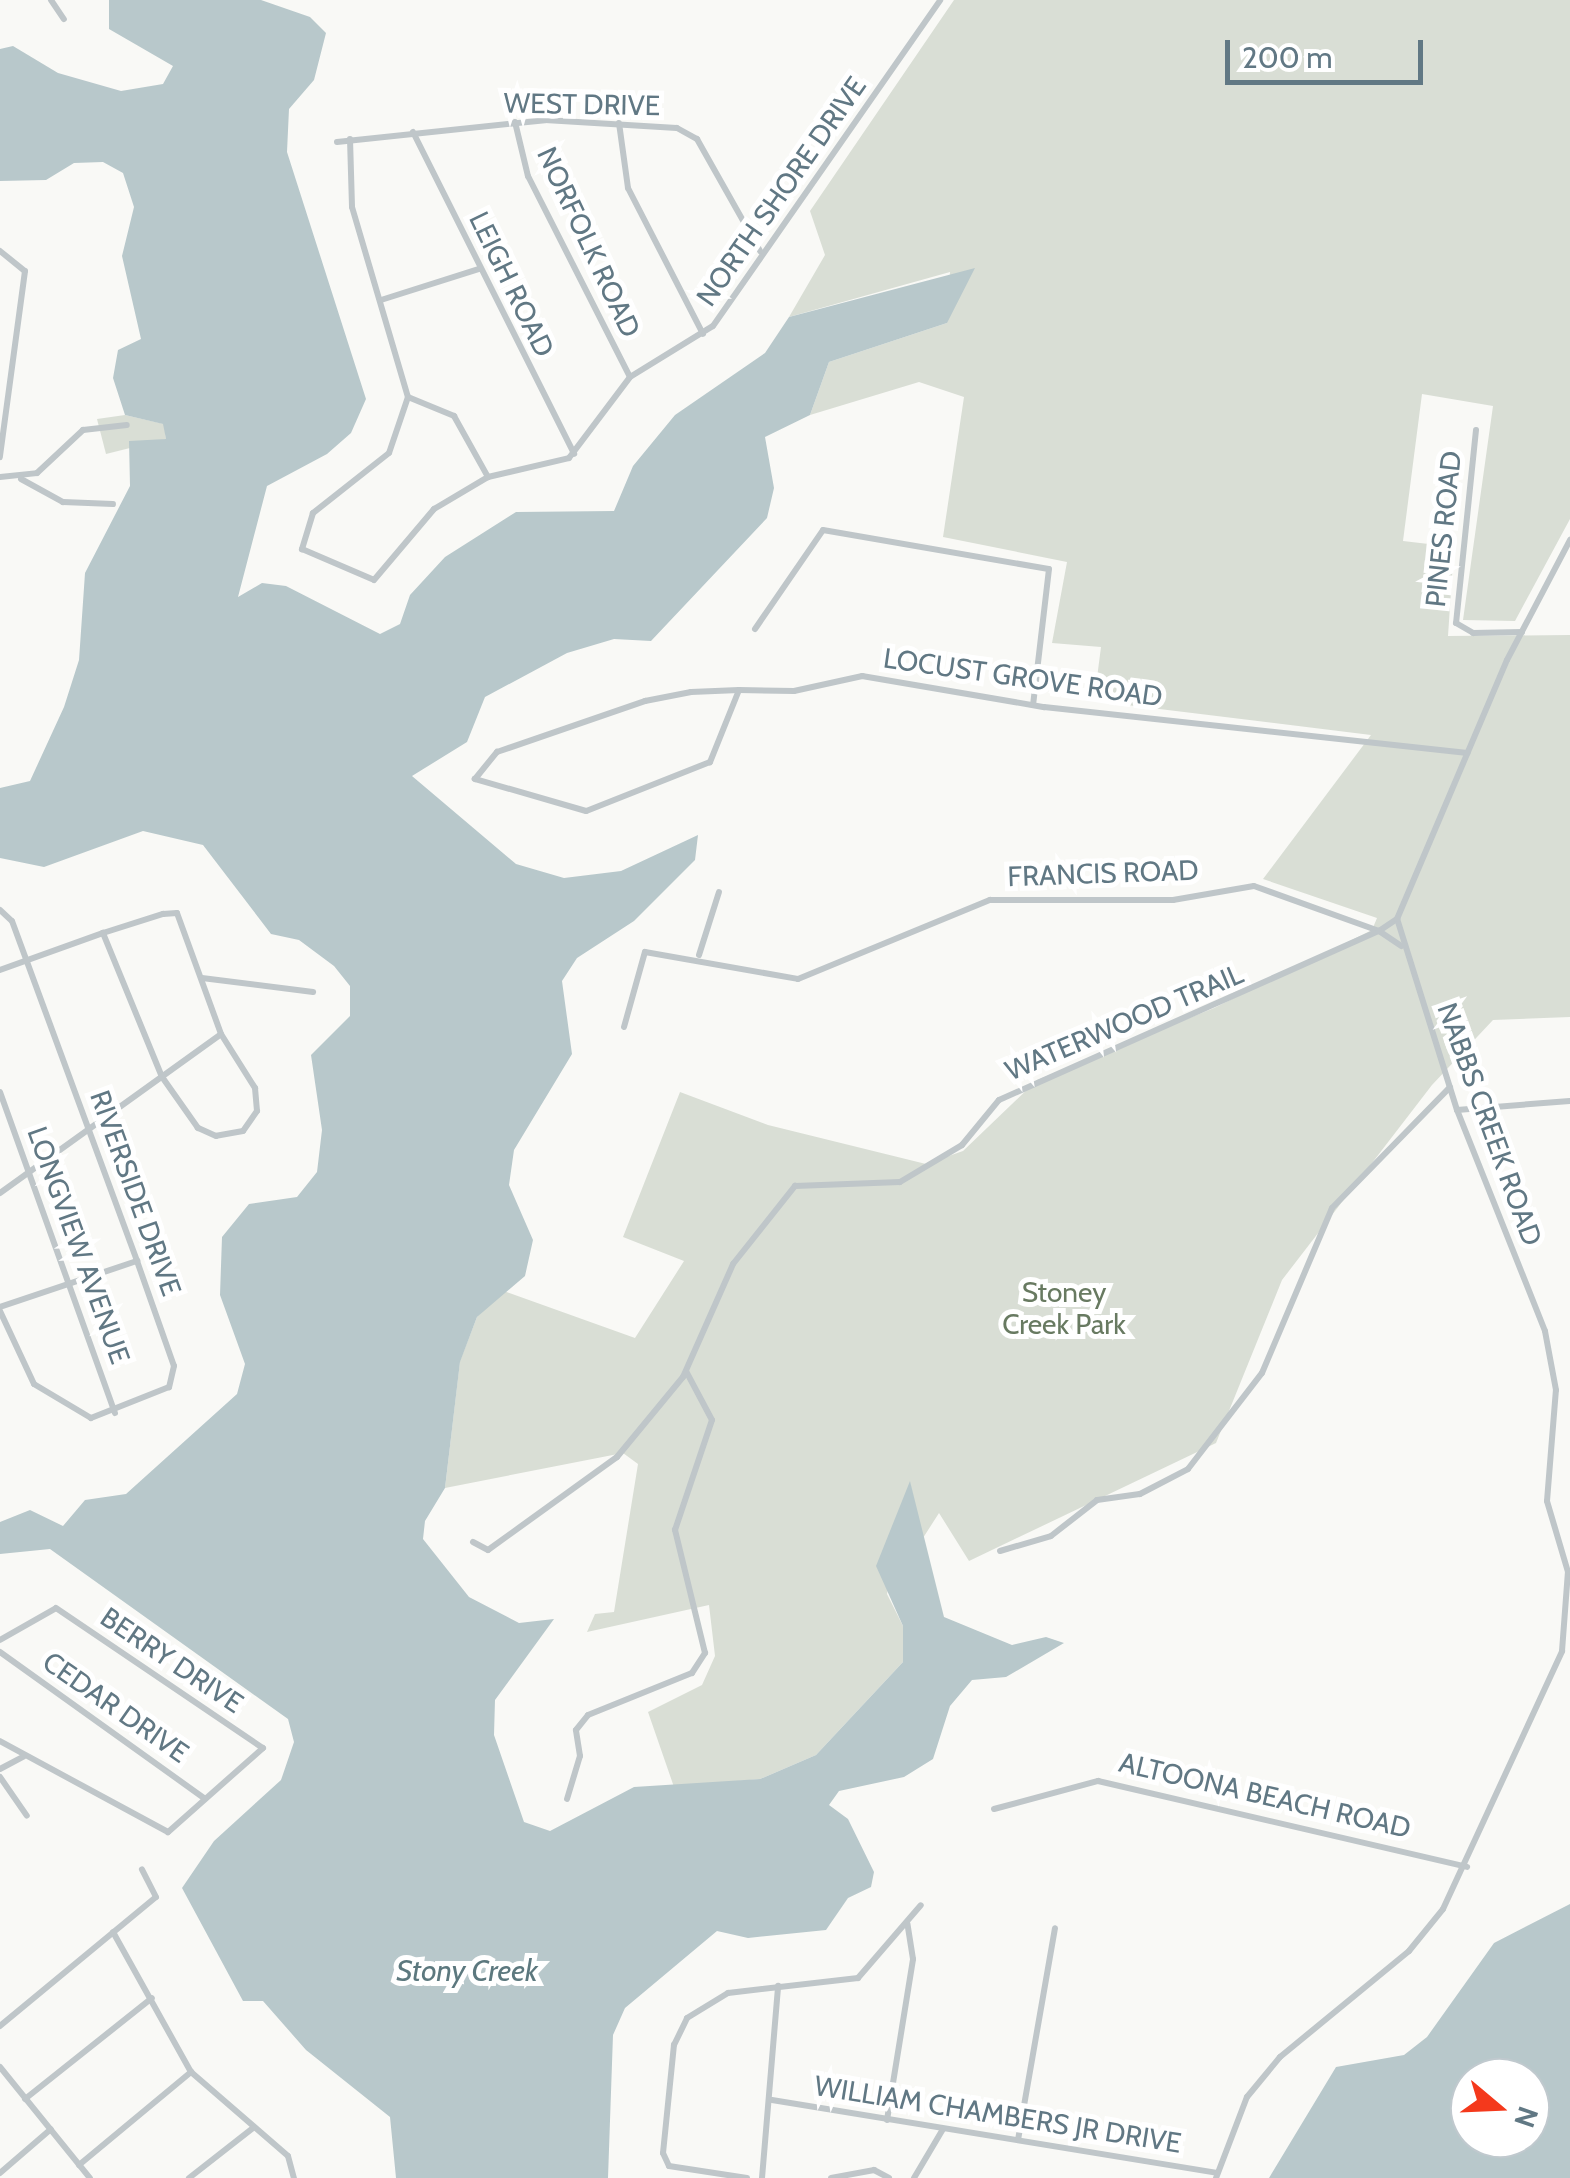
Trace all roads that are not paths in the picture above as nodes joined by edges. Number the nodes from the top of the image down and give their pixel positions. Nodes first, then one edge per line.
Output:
1 (51, 0) edge
2 (940, 0) edge
3 (64, 18) dead end
4 (514, 122) junction
5 (619, 123) junction
6 (413, 132) junction
7 (350, 138) junction
8 (336, 142) dead end
9 (0, 251) edge
10 (760, 251) junction
11 (479, 269) junction
12 (381, 300) junction
13 (703, 334) junction
14 (630, 377) junction
15 (408, 397) junction
16 (3, 410) edge
17 (127, 426) dead end
18 (1476, 430) dead end
19 (574, 454) junction
20 (0, 457) edge
21 (488, 476) junction
22 (0, 477) edge
23 (20, 478) junction
24 (113, 504) dead end
25 (1570, 540) edge
26 (755, 630) dead end
27 (1522, 632) junction
28 (739, 690) junction
29 (1033, 705) junction
30 (1468, 753) junction
31 (718, 892) dead end
32 (0, 910) edge
33 (1397, 919) junction
34 (1379, 931) junction
35 (103, 933) junction
36 (1401, 946) junction
37 (700, 956) junction
38 (26, 960) junction
39 (0, 970) edge
40 (202, 978) junction
41 (313, 992) dead end
42 (624, 1027) dead end
43 (221, 1034) junction
44 (162, 1078) junction
45 (1450, 1087) junction
46 (0, 1092) edge
47 (1570, 1101) edge
48 (1456, 1110) junction
49 (4, 1117) edge
50 (88, 1127) junction
51 (30, 1175) junction
52 (0, 1194) edge
53 (137, 1261) junction
54 (68, 1281) junction
55 (0, 1309) edge
56 (686, 1371) junction
57 (115, 1413) junction
58 (473, 1542) dead end
59 (1000, 1551) dead end
60 (0, 1640) edge
61 (0, 1652) edge
62 (0, 1740) edge
63 (24, 1756) junction
64 (0, 1769) edge
65 (0, 1778) edge
66 (205, 1798) junction
67 (567, 1799) dead end
68 (994, 1809) dead end
69 (27, 1816) dead end
70 (1467, 1867) junction
71 (142, 1869) dead end
72 (921, 1905) dead end
73 (907, 1923) junction
74 (1055, 1928) dead end
75 (112, 1932) junction
76 (778, 1986) junction
77 (152, 1998) junction
78 (0, 2026) edge
79 (0, 2068) edge
80 (191, 2072) junction
81 (26, 2099) junction
82 (772, 2100) junction
83 (888, 2120) junction
84 (50, 2128) junction
85 (253, 2128) junction
86 (943, 2129) junction
87 (1018, 2140) junction
88 (79, 2165) junction
89 (0, 2174) edge
90 (1216, 2175) edge
91 (90, 2178) edge
92 (189, 2178) edge
93 (294, 2178) edge
94 (747, 2178) edge
95 (762, 2178) edge
96 (831, 2178) edge
97 (889, 2178) edge
98 (914, 2178) edge

1 - 3 street
2 - 10 street, NORTH SHORE DRIVE
4 - 5 street, WEST DRIVE
4 - 6 street, WEST DRIVE
4 - 14 street, NORFOLK ROAD
5 - 10 street, WEST DRIVE
5 - 13 street
6 - 7 street, WEST DRIVE
6 - 11 street, LEIGH ROAD
7 - 8 street, WEST DRIVE
7 - 12 street
9 - 16 street
10 - 13 street, NORTH SHORE DRIVE
11 - 12 street
11 - 19 street, LEIGH ROAD
12 - 15 street
13 - 14 street, NORTH SHORE DRIVE
14 - 19 street, NORTH SHORE DRIVE
15 - 21 street
15 - 21 street
16 - 20 street
17 - 23 street
18 - 27 street, PINES ROAD
19 - 21 street
22 - 23 street
23 - 24 street
25 - 27 street
26 - 29 street
27 - 30 street
28 - 28 street, LOCUST GROVE ROAD
28 - 29 street, LOCUST GROVE ROAD
29 - 30 street, LOCUST GROVE ROAD
30 - 33 street
31 - 37 street
32 - 38 street, RIVERSIDE DRIVE
33 - 34 street
33 - 36 street, NABBS CREEK ROAD
34 - 36 street
34 - 37 street, FRANCIS ROAD
34 - 56 street, WATERWOOD TRAIL
35 - 38 street
35 - 40 street
35 - 44 street
36 - 45 street, NABBS CREEK ROAD
37 - 42 street, FRANCIS ROAD
38 - 39 street
38 - 50 street, RIVERSIDE DRIVE
40 - 41 street
40 - 43 street
43 - 44 street
43 - 44 street
44 - 50 street
45 - 48 street, NABBS CREEK ROAD
45 - 59 street
46 - 49 street, LONGVIEW AVENUE
47 - 48 street
48 - 70 street, NABBS CREEK ROAD
49 - 51 street, LONGVIEW AVENUE
50 - 51 street
50 - 53 street, RIVERSIDE DRIVE
51 - 52 street
51 - 54 street, LONGVIEW AVENUE
53 - 54 street
53 - 57 street, RIVERSIDE DRIVE
54 - 55 street
54 - 57 street, LONGVIEW AVENUE
55 - 57 street
56 - 58 street, WATERWOOD TRAIL
56 - 67 street
60 - 66 street, BERRY DRIVE
61 - 66 street, CEDAR DRIVE
62 - 63 street
63 - 64 street
63 - 66 street
65 - 69 street
68 - 70 street, ALTOONA BEACH ROAD
70 - 90 street, NABBS CREEK ROAD
71 - 75 street
72 - 73 street
73 - 76 street
73 - 83 street
74 - 87 street
75 - 77 street
75 - 78 street
76 - 82 street
76 - 94 street
77 - 80 street
77 - 81 street
79 - 81 street
80 - 85 street
80 - 88 street
81 - 84 street
82 - 83 street, WILLIAM CHAMBERS JR DRIVE
82 - 95 street
83 - 86 street, WILLIAM CHAMBERS JR DRIVE
84 - 88 street
84 - 89 street
85 - 92 street
85 - 93 street
86 - 87 street, WILLIAM CHAMBERS JR DRIVE
86 - 98 street
87 - 90 street, WILLIAM CHAMBERS JR DRIVE
88 - 91 street
96 - 97 street

